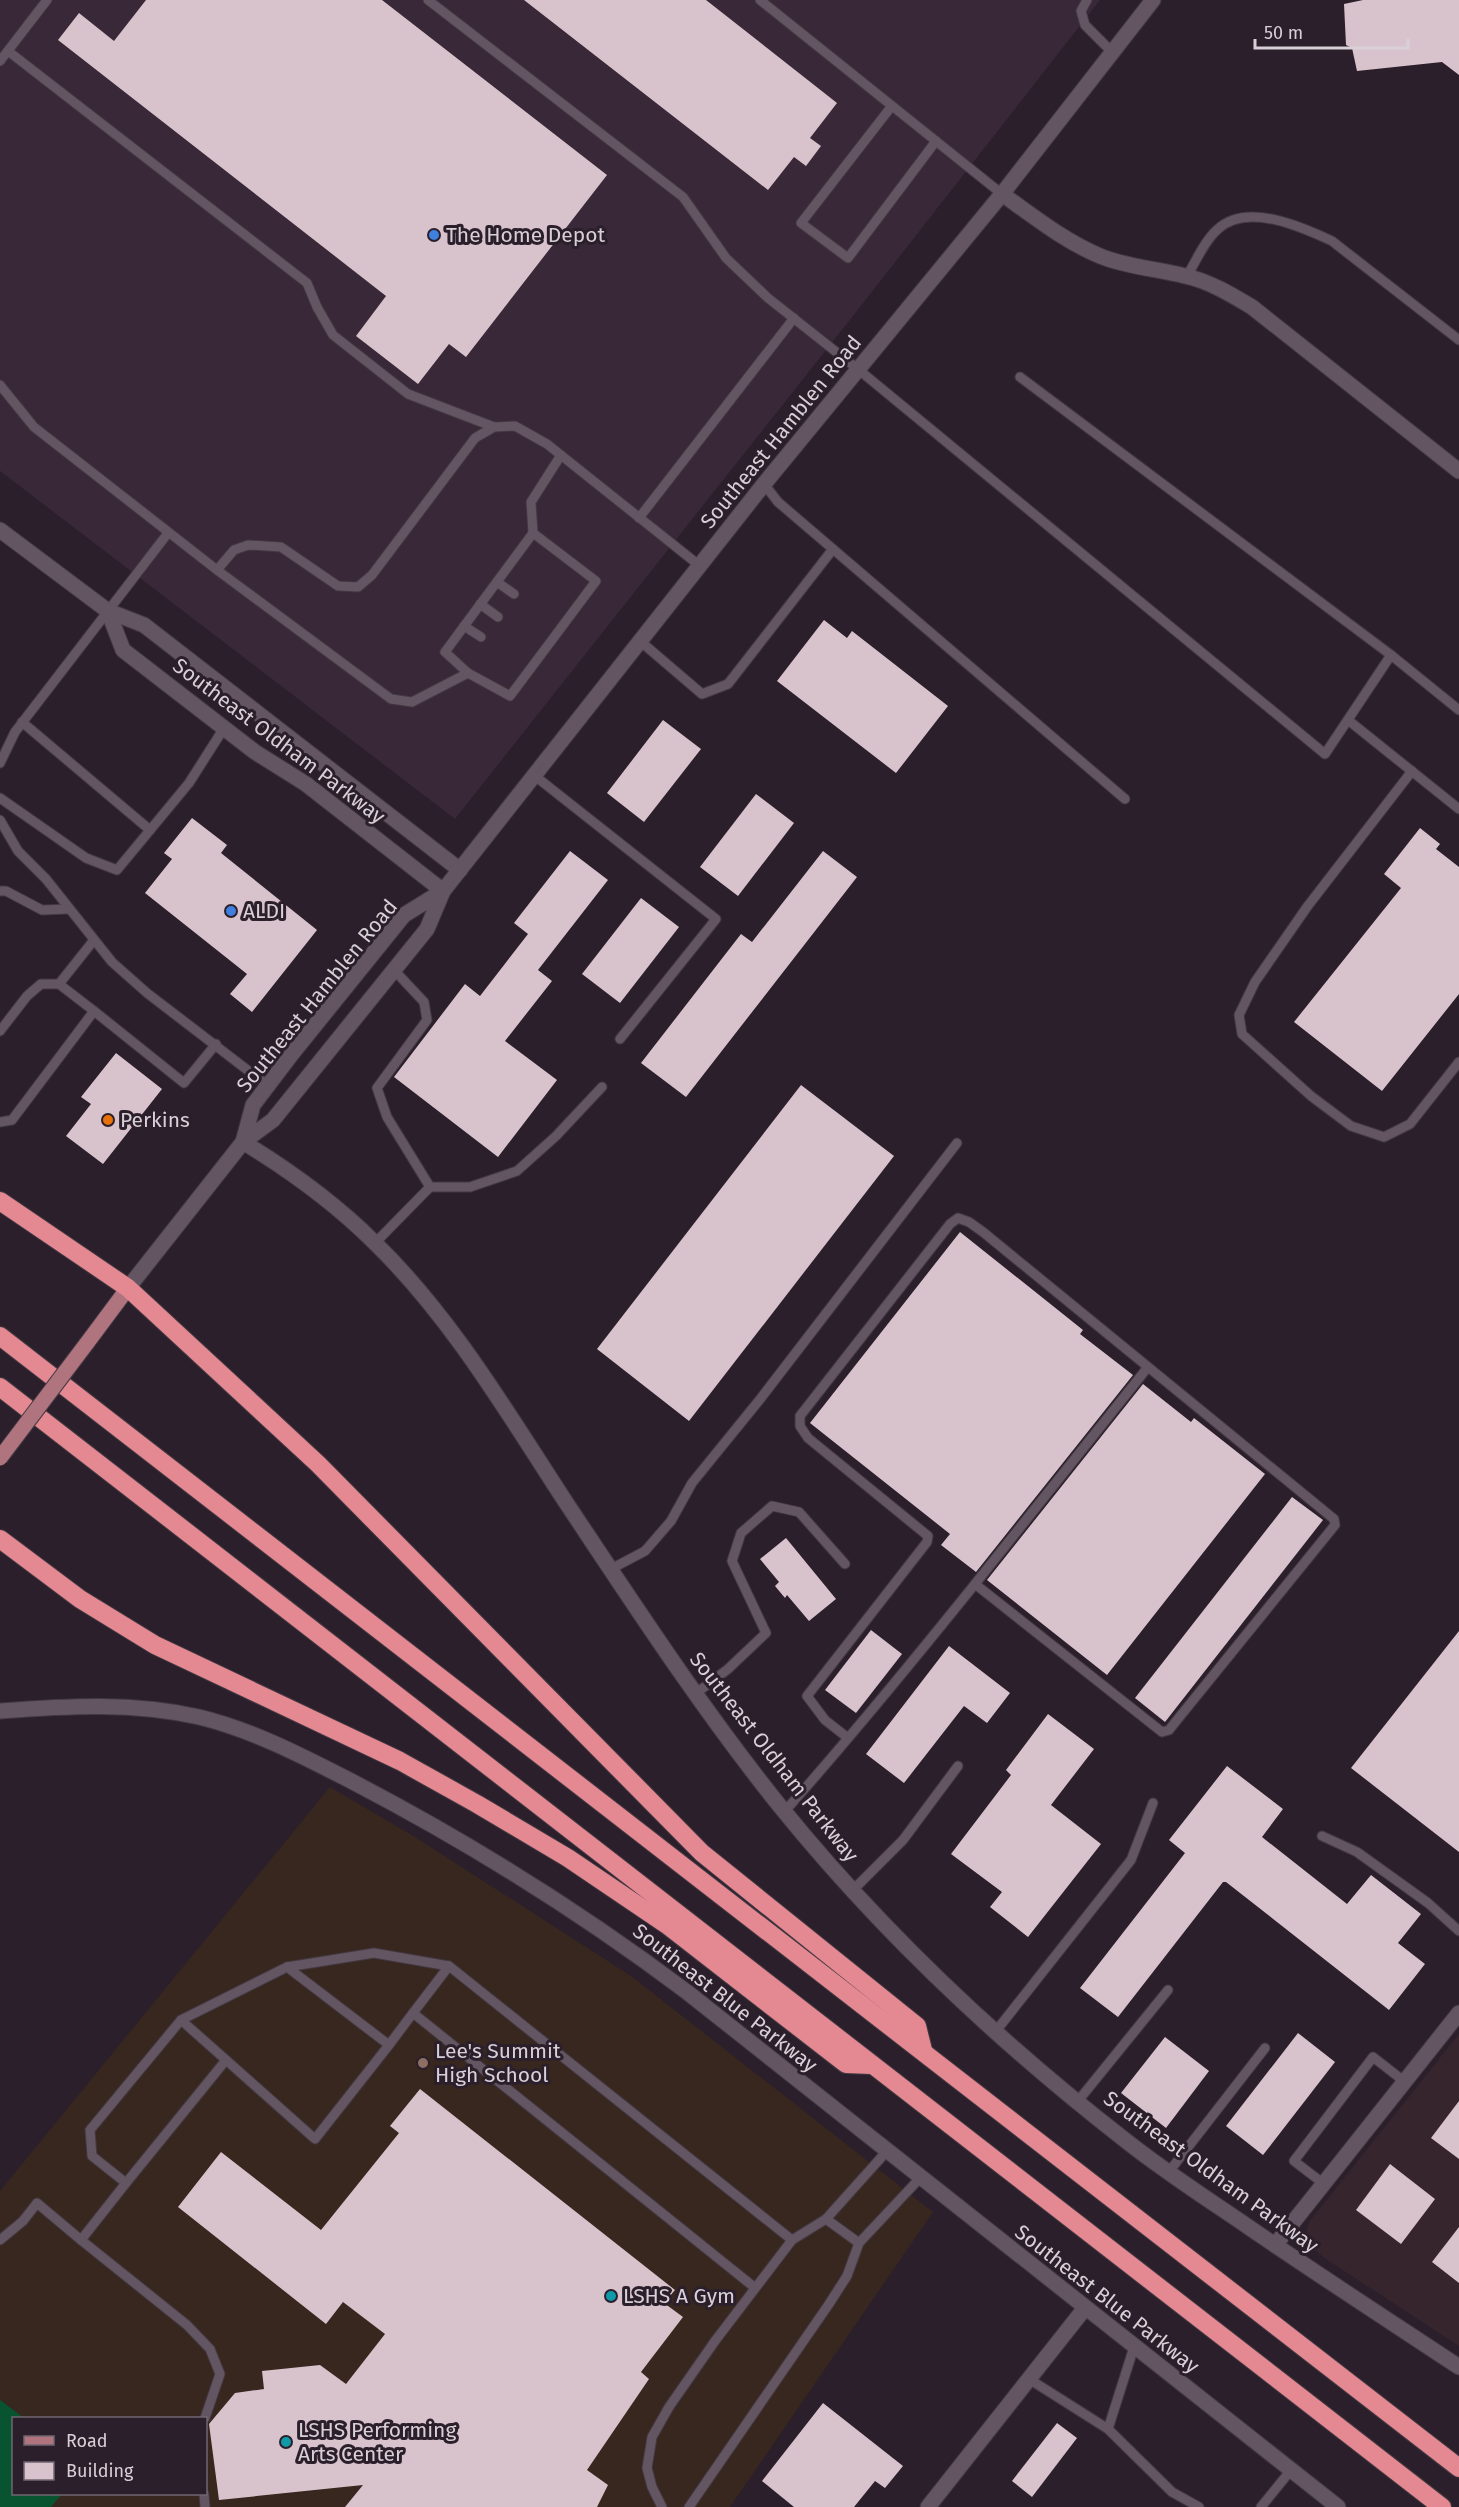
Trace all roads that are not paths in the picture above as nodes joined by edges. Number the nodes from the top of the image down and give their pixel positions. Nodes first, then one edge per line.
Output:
1 (47, 0) edge
2 (428, 0) edge
3 (760, 0) edge
4 (1088, 0) edge
5 (1153, 0) edge
6 (8, 51) junction
7 (1112, 52) junction
8 (0, 61) edge
9 (891, 107) junction
10 (936, 141) junction
11 (1002, 194) junction
12 (1187, 276) junction
13 (794, 318) junction
14 (1459, 340) edge
15 (859, 370) junction
16 (1020, 377) dead end
17 (0, 385) edge
18 (494, 427) junction
19 (561, 455) junction
20 (1459, 471) edge
21 (764, 484) junction
22 (639, 518) junction
23 (0, 530) edge
24 (168, 533) junction
25 (533, 533) junction
26 (833, 549) junction
27 (700, 566) junction
28 (218, 570) junction
29 (497, 582) junction
30 (514, 594) dead end
31 (480, 604) junction
32 (108, 611) junction
33 (498, 617) dead end
34 (551, 622) dead end
35 (465, 626) junction
36 (560, 629) junction
37 (481, 638) dead end
38 (640, 641) junction
39 (534, 646) dead end
40 (542, 654) junction
41 (1391, 655) junction
42 (518, 666) dead end
43 (468, 673) junction
44 (527, 673) junction
45 (1459, 710) edge
46 (1348, 720) junction
47 (22, 722) junction
48 (224, 728) junction
49 (0, 763) edge
50 (1412, 771) junction
51 (535, 776) junction
52 (0, 798) edge
53 (1125, 799) dead end
54 (1459, 809) edge
55 (0, 820) edge
56 (150, 830) junction
57 (460, 870) junction
58 (0, 891) edge
59 (443, 891) junction
60 (69, 909) junction
61 (94, 940) junction
62 (394, 970) junction
63 (59, 984) junction
64 (94, 1011) junction
65 (0, 1031) edge
66 (620, 1039) dead end
67 (216, 1044) junction
68 (1459, 1062) edge
69 (267, 1084) junction
70 (602, 1087) dead end
71 (0, 1122) edge
72 (243, 1142) junction
73 (957, 1143) dead end
74 (430, 1187) junction
75 (0, 1201) edge
76 (375, 1243) junction
77 (128, 1287) junction
78 (0, 1336) edge
79 (1148, 1367) junction
80 (0, 1387) edge
81 (0, 1458) edge
82 (0, 1539) edge
83 (845, 1564) dead end
84 (611, 1569) junction
85 (975, 1584) junction
86 (695, 1694) junction
87 (0, 1711) edge
88 (849, 1738) junction
89 (958, 1766) dead end
90 (1153, 1803) dead end
91 (784, 1811) junction
92 (1322, 1836) dead end
93 (853, 1890) junction
94 (1459, 1931) edge
95 (449, 1966) junction
96 (287, 1967) junction
97 (1168, 1990) dead end
98 (413, 2013) junction
99 (1459, 2013) edge
100 (181, 2020) junction
101 (996, 2031) junction
102 (388, 2045) junction
103 (1265, 2049) dead end
104 (922, 2050) junction
105 (226, 2060) junction
106 (871, 2065) junction
107 (1405, 2082) junction
108 (1078, 2102) junction
109 (887, 2151) junction
110 (1168, 2173) junction
111 (921, 2178) junction
112 (126, 2183) junction
113 (1323, 2184) junction
114 (826, 2219) junction
115 (0, 2240) edge
116 (81, 2240) junction
117 (792, 2240) junction
118 (859, 2243) junction
119 (1275, 2245) junction
120 (754, 2287) junction
121 (1085, 2308) junction
122 (1134, 2347) junction
123 (1459, 2367) edge
124 (1029, 2379) junction
125 (205, 2417) edge
126 (1108, 2429) junction
127 (1459, 2468) edge
128 (1291, 2470) junction
129 (662, 2507) edge
130 (689, 2507) edge
131 (928, 2507) edge
132 (1199, 2507) edge
133 (1261, 2507) edge
134 (1338, 2507) edge
135 (1442, 2507) edge

1 - 6 lane
2 - 13 lane
3 - 9 lane
4 - 7 lane
5 - 7 street, Southeast Hamblen Road
6 - 8 lane
6 - 18 lane
7 - 11 street, Southeast Hamblen Road
9 - 10 lane
9 - 10 lane
10 - 11 lane
11 - 12 street
11 - 15 street, Southeast Hamblen Road
12 - 14 lane
12 - 20 street
13 - 15 lane
13 - 22 lane
15 - 21 street, Southeast Hamblen Road
15 - 46 lane
16 - 41 lane
17 - 24 lane
18 - 19 lane
18 - 28 lane
19 - 22 lane
19 - 25 lane
21 - 26 lane
21 - 27 street, Southeast Hamblen Road
22 - 27 lane
23 - 32 street, Southeast Oldham Parkway
24 - 28 lane
24 - 32 lane
25 - 29 lane
25 - 36 lane
26 - 38 lane
26 - 53 lane
27 - 38 street, Southeast Hamblen Road
28 - 43 lane
29 - 30 lane
29 - 31 lane
31 - 33 lane
31 - 35 lane
32 - 47 lane
32 - 48 street, Southeast Oldham Parkway
32 - 57 street, Southeast Oldham Parkway
34 - 36 lane
35 - 37 lane
35 - 43 lane
36 - 40 lane
38 - 51 street, Southeast Hamblen Road
39 - 40 lane
40 - 44 lane
41 - 45 lane
41 - 46 lane
42 - 44 lane
43 - 44 lane
46 - 50 lane
47 - 49 lane
47 - 56 lane
48 - 56 lane
48 - 59 street, Southeast Oldham Parkway
50 - 54 lane
50 - 68 lane
51 - 57 street, Southeast Hamblen Road
51 - 66 lane
52 - 56 lane
55 - 60 lane
57 - 59 street, Southeast Hamblen Road
58 - 60 lane
59 - 62 street, Southeast Hamblen Road
59 - 69 street, Southeast Hamblen Road
60 - 61 lane
61 - 63 lane
61 - 67 lane
62 - 72 street, Southeast Hamblen Road
62 - 74 lane
63 - 64 lane
63 - 65 lane
64 - 67 lane
64 - 71 lane
67 - 69 lane
69 - 72 street, Southeast Hamblen Road
70 - 74 lane
72 - 76 street, Southeast Oldham Parkway
72 - 77 street, Southeast Hamblen Road
73 - 84 lane
74 - 76 lane
75 - 77 highway
76 - 84 street, Southeast Oldham Parkway
77 - 81 main road, bridge
77 - 104 highway
78 - 104 highway
79 - 85 lane
79 - 85 lane
79 - 88 lane
80 - 106 highway
82 - 106 highway
83 - 86 lane
84 - 86 street, Southeast Oldham Parkway
85 - 88 lane
86 - 91 street, Southeast Oldham Parkway
87 - 109 street, Southeast Blue Parkway
88 - 91 lane
89 - 93 lane
90 - 101 lane
91 - 93 street, Southeast Oldham Parkway
92 - 94 lane
93 - 101 street, Southeast Oldham Parkway
95 - 96 lane
95 - 98 lane
95 - 117 lane
96 - 100 lane
96 - 102 lane
97 - 108 lane
98 - 102 lane
98 - 120 lane
99 - 107 street
100 - 105 lane
100 - 112 lane
101 - 108 street, Southeast Oldham Parkway
102 - 105 lane
103 - 110 lane
104 - 127 highway
105 - 112 lane
106 - 135 highway
107 - 113 street
107 - 113 lane
108 - 110 street, Southeast Oldham Parkway
109 - 111 street, Southeast Blue Parkway
109 - 114 lane
110 - 119 street, Southeast Oldham Parkway
111 - 118 lane
111 - 121 street, Southeast Blue Parkway
112 - 116 lane
113 - 119 street
114 - 117 lane
114 - 118 lane
115 - 116 lane
116 - 125 lane
117 - 120 lane
118 - 130 lane
119 - 123 street, Southeast Oldham Parkway
120 - 129 lane
121 - 122 street, Southeast Blue Parkway
121 - 124 street
122 - 126 lane
122 - 128 street, Southeast Blue Parkway
124 - 126 lane
124 - 131 street
126 - 132 lane
128 - 133 lane
128 - 134 street, Southeast Blue Parkway

